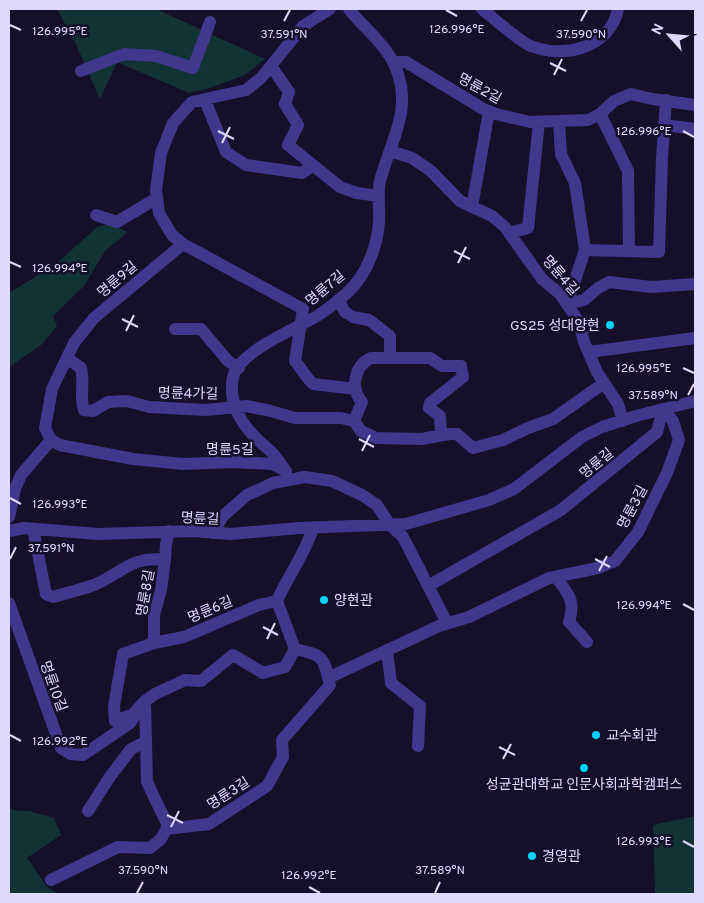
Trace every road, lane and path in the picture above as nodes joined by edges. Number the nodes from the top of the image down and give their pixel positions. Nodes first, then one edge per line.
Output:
1 (330, 9) edge
2 (349, 9) edge
3 (482, 9) edge
4 (618, 9) edge
5 (210, 22) dead end
6 (393, 62) junction
7 (271, 66) junction
8 (81, 71) dead end
9 (205, 100) junction
10 (666, 100) junction
11 (695, 105) edge
12 (489, 111) junction
13 (600, 114) junction
14 (559, 121) junction
15 (539, 122) junction
16 (664, 125) junction
17 (695, 129) edge
18 (390, 151) junction
19 (312, 166) junction
20 (379, 196) junction
21 (157, 198) junction
22 (472, 207) junction
23 (96, 215) dead end
24 (509, 233) junction
25 (183, 244) junction
26 (585, 250) junction
27 (629, 251) junction
28 (695, 284) edge
29 (338, 300) junction
30 (566, 304) junction
31 (302, 324) junction
32 (175, 329) dead end
33 (695, 338) edge
34 (588, 352) junction
35 (67, 358) junction
36 (390, 358) junction
37 (239, 368) junction
38 (604, 383) junction
39 (356, 389) junction
40 (695, 400) edge
41 (236, 408) junction
42 (663, 409) junction
43 (354, 421) junction
44 (623, 421) junction
45 (441, 436) junction
46 (51, 440) junction
47 (15, 473) edge
48 (289, 475) junction
49 (9, 517) edge
50 (390, 525) junction
51 (313, 528) junction
52 (33, 529) junction
53 (9, 532) edge
54 (169, 532) junction
55 (213, 533) junction
56 (166, 560) junction
57 (556, 577) junction
58 (428, 586) junction
59 (277, 601) junction
60 (9, 603) edge
61 (447, 624) junction
62 (15, 634) edge
63 (587, 642) dead end
64 (154, 643) junction
65 (295, 649) junction
66 (387, 650) junction
67 (328, 678) junction
68 (145, 701) junction
69 (145, 742) junction
70 (418, 746) dead end
71 (88, 811) dead end
72 (166, 829) junction
73 (51, 880) dead end

1 - 7 street
2 - 6 street, 명륜7길
3 - 4 street
5 - 8 street
6 - 12 street, 명륜2길
6 - 18 street, 명륜7길
7 - 9 street
7 - 19 street
9 - 19 street
9 - 21 street
10 - 11 street, 명륜2길
10 - 13 street, 명륜2길
10 - 16 street
12 - 15 street, 명륜2길
12 - 22 street
13 - 14 street, 명륜2길
13 - 27 street
14 - 15 street, 명륜2길
14 - 26 street
15 - 24 street
16 - 17 street
16 - 27 street
18 - 20 street, 명륜7길
18 - 22 street, 명륜4길
19 - 20 street
20 - 29 street, 명륜7길
21 - 23 street
21 - 25 street
22 - 24 street, 명륜4길
24 - 30 street, 명륜4길
25 - 31 street
25 - 35 street, 명륜9길
26 - 27 street
26 - 30 street
28 - 30 street
29 - 31 street, 명륜7길
29 - 36 street
30 - 34 street, 명륜4길
31 - 37 street, 명륜7길
31 - 39 street
32 - 37 street
33 - 34 street
34 - 38 street, 명륜4길
35 - 41 street, 명륜4가길
35 - 46 street, 명륜9길
36 - 39 street
36 - 45 street
37 - 41 street, 명륜7길
38 - 44 street, 명륜4길
38 - 45 street
39 - 43 street
40 - 42 street, 명륜길
41 - 43 street, 명륜4가길
41 - 48 street, 명륜7길
42 - 44 street, 명륜길
42 - 57 street, 명륜3길
42 - 58 street, 명륜길
43 - 45 street
44 - 50 street, 명륜길
46 - 47 street
46 - 48 street, 명륜5길
47 - 49 street
48 - 50 street, 명륜5길
48 - 55 street
50 - 51 street, 명륜길
50 - 58 street
51 - 55 street, 명륜길
51 - 59 street
52 - 53 street, 명륜길
52 - 54 street, 명륜길
52 - 56 street, 명륜8길
54 - 55 street, 명륜길
54 - 56 street, 명륜8길
56 - 64 street, 명륜8길
57 - 61 street, 명륜3길
57 - 63 street
58 - 61 street
59 - 64 street, 명륜6길
59 - 65 street
60 - 62 street, 명륜10길
61 - 66 street, 명륜3길
62 - 68 street, 명륜10길
64 - 68 street
65 - 67 street
65 - 68 street
66 - 67 street, 명륜3길
66 - 70 street
67 - 72 street, 명륜3길
68 - 69 street
69 - 71 street
69 - 72 street
72 - 73 street

